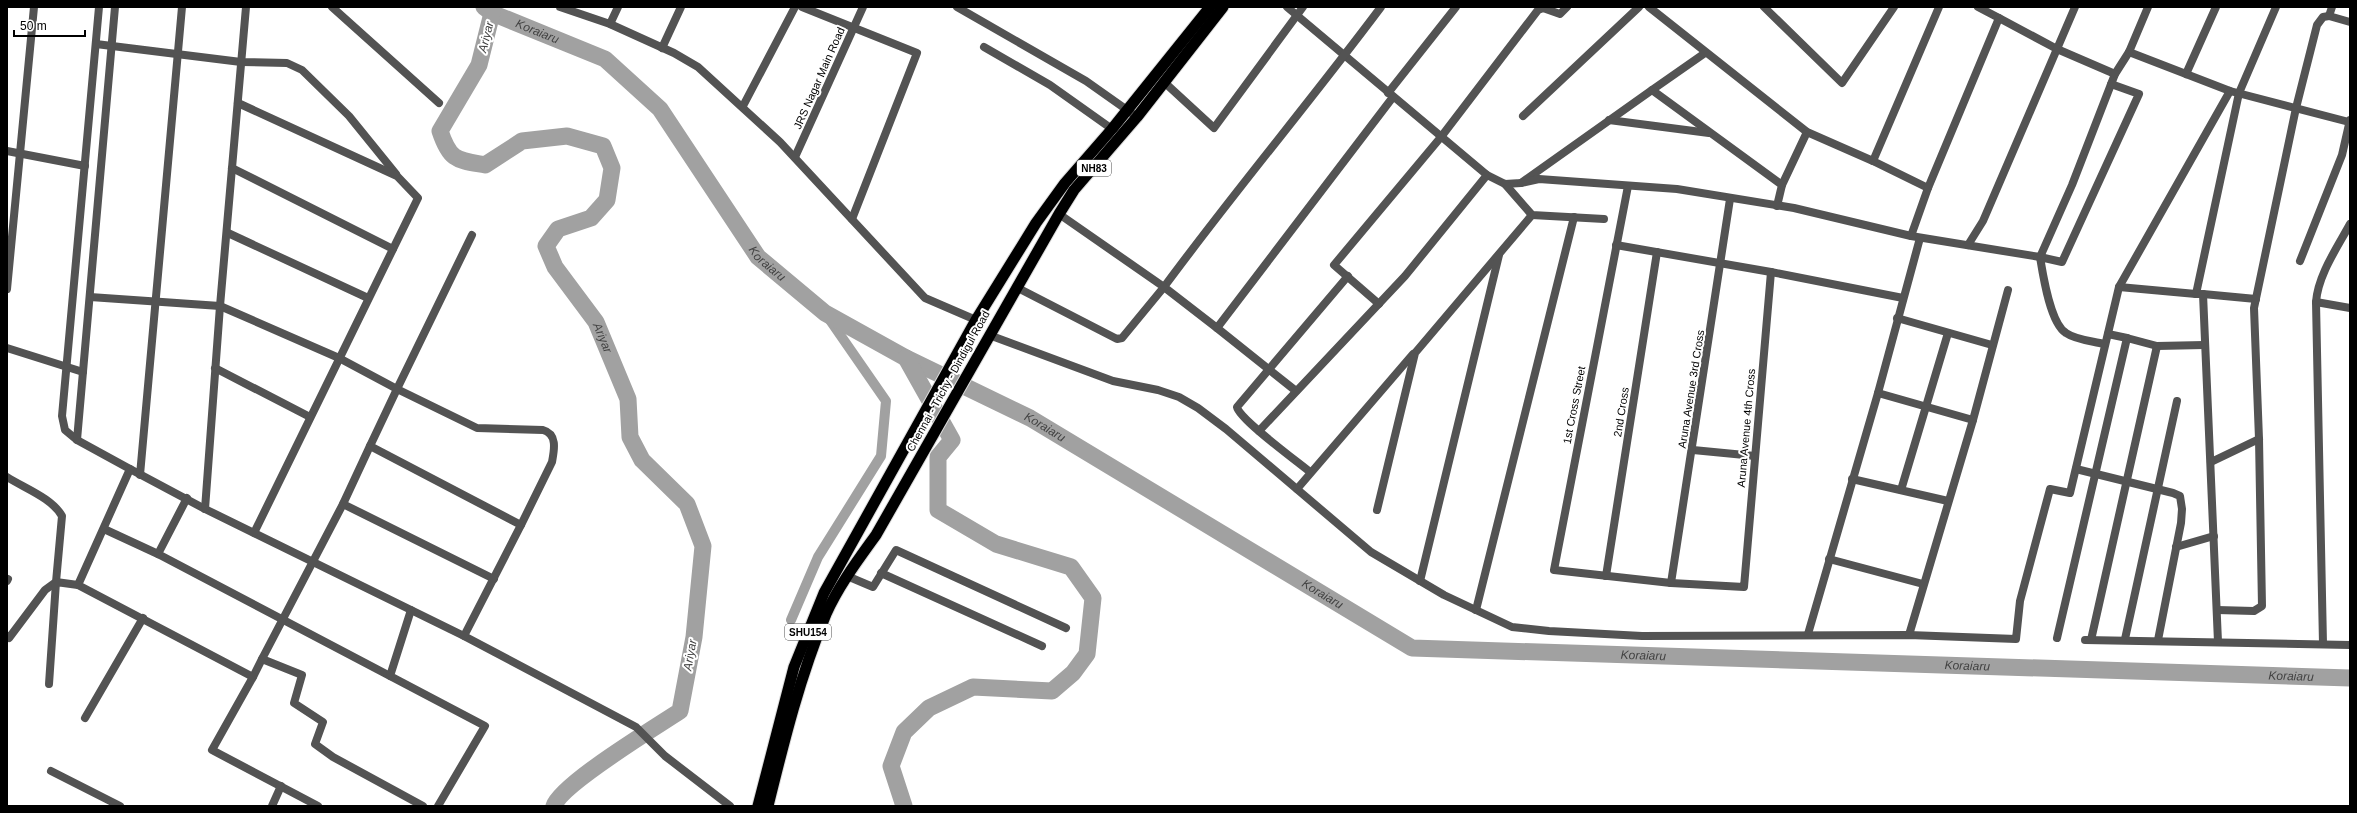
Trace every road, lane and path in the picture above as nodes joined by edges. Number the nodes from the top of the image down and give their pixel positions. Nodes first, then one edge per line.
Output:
1 (34, 7) edge
2 (99, 7) edge
3 (115, 7) edge
4 (182, 7) edge
5 (246, 7) edge
6 (332, 7) edge
7 (618, 7) edge
8 (681, 7) edge
9 (795, 7) edge
10 (802, 7) edge
11 (863, 7) edge
12 (956, 7) edge
13 (1210, 7) edge
14 (1223, 7) edge
15 (1287, 7) edge
16 (1303, 7) edge
17 (1381, 7) edge
18 (1456, 7) edge
19 (1567, 7) edge
20 (1640, 7) edge
21 (1648, 7) edge
22 (1764, 7) edge
23 (1894, 7) edge
24 (1939, 7) edge
25 (1978, 7) edge
26 (2075, 7) edge
27 (2148, 7) edge
28 (2216, 7) edge
29 (2276, 7) edge
30 (2332, 7) edge
31 (563, 8) edge
32 (1297, 14) junction
33 (2329, 16) junction
34 (1999, 18) junction
35 (2350, 22) edge
36 (610, 24) junction
37 (854, 29) junction
38 (96, 44) junction
39 (111, 45) junction
40 (984, 47) dead end
41 (662, 48) junction
42 (2057, 49) junction
43 (1705, 52) junction
44 (2129, 52) junction
45 (178, 54) junction
46 (1345, 56) junction
47 (241, 62) junction
48 (2115, 74) junction
49 (2186, 74) junction
50 (1164, 82) junction
51 (2111, 84) junction
52 (1652, 90) junction
53 (2230, 91) junction
54 (2239, 93) junction
55 (1390, 95) junction
56 (238, 103) junction
57 (439, 103) dead end
58 (743, 106) junction
59 (2296, 108) junction
60 (1132, 113) junction
61 (1522, 116) dead end
62 (1609, 120) junction
63 (2350, 121) edge
64 (1112, 129) junction
65 (1807, 132) junction
66 (1711, 134) junction
67 (1441, 137) junction
68 (7, 151) edge
69 (20, 154) junction
70 (795, 157) junction
71 (1873, 161) junction
72 (85, 166) junction
73 (232, 168) junction
74 (1487, 175) junction
75 (397, 176) junction
76 (1521, 182) junction
77 (1505, 184) junction
78 (1782, 185) junction
79 (1628, 186) junction
80 (1928, 188) junction
81 (1730, 199) junction
82 (1777, 206) junction
83 (1059, 214) junction
84 (1532, 215) junction
85 (1574, 217) junction
86 (852, 219) junction
87 (1604, 219) dead end
88 (2350, 224) edge
89 (228, 233) junction
90 (472, 235) dead end
91 (1911, 236) junction
92 (1920, 238) junction
93 (1616, 245) junction
94 (1968, 245) junction
95 (393, 248) junction
96 (1657, 252) junction
97 (1500, 253) junction
98 (2040, 257) junction
99 (2300, 261) dead end
100 (1720, 264) junction
101 (1771, 272) junction
102 (1348, 276) junction
103 (1016, 287) junction
104 (1164, 287) junction
105 (2119, 287) junction
106 (7, 290) edge
107 (2008, 290) dead end
108 (2200, 294) junction
109 (90, 297) junction
110 (368, 298) junction
111 (1903, 298) junction
112 (2256, 299) junction
113 (155, 302) junction
114 (2316, 302) junction
115 (1379, 304) junction
116 (220, 306) junction
117 (2350, 308) edge
118 (1897, 318) junction
119 (976, 320) junction
120 (1217, 328) junction
121 (1948, 333) junction
122 (2108, 334) junction
123 (2127, 338) junction
124 (987, 339) junction
125 (2104, 344) junction
126 (1992, 345) junction
127 (2204, 345) junction
128 (2157, 346) junction
129 (7, 348) edge
130 (1415, 353) junction
131 (339, 358) junction
132 (67, 366) junction
133 (215, 368) junction
134 (1269, 370) junction
135 (83, 372) junction
136 (397, 389) junction
137 (1296, 391) junction
138 (1878, 393) junction
139 (2177, 401) dead end
140 (1925, 407) junction
141 (310, 417) junction
142 (1973, 420) junction
143 (1259, 431) junction
144 (2259, 439) junction
145 (77, 440) junction
146 (370, 446) junction
147 (1693, 450) junction
148 (1755, 456) junction
149 (2211, 462) junction
150 (130, 469) junction
151 (2076, 469) junction
152 (892, 471) joint
153 (1310, 472) junction
154 (140, 474) junction
155 (2096, 474) junction
156 (7, 477) edge
157 (1852, 479) junction
158 (2125, 481) junction
159 (1297, 489) junction
160 (2157, 489) junction
161 (1901, 490) junction
162 (187, 498) junction
163 (1948, 501) junction
164 (343, 504) junction
165 (205, 509) junction
166 (1377, 510) dead end
167 (521, 525) junction
168 (104, 529) junction
169 (254, 533) junction
170 (2214, 536) junction
171 (2176, 547) junction
172 (158, 554) junction
173 (1829, 559) junction
174 (313, 562) junction
175 (881, 573) junction
176 (847, 576) junction
177 (1606, 576) junction
178 (494, 579) junction
179 (1420, 581) junction
180 (56, 582) junction
181 (1671, 583) junction
182 (1923, 584) junction
183 (78, 585) junction
184 (411, 610) junction
185 (1476, 610) junction
186 (2216, 610) junction
187 (143, 618) junction
188 (283, 620) junction
189 (1066, 628) dead end
190 (1808, 634) junction
191 (1909, 635) junction
192 (464, 636) junction
193 (8, 638) edge
194 (2057, 638) dead end
195 (2125, 639) junction
196 (2158, 640) junction
197 (2218, 642) junction
198 (2323, 644) junction
199 (2350, 645) edge
200 (1042, 646) dead end
201 (262, 659) junction
202 (390, 676) junction
203 (253, 677) junction
204 (49, 684) dead end
205 (85, 718) dead end
206 (51, 771) dead end
207 (281, 786) junction
208 (120, 806) edge
209 (272, 806) edge
210 (318, 806) edge
211 (423, 806) edge
212 (438, 806) edge
213 (730, 806) edge
214 (758, 806) edge
215 (768, 806) edge

1 - 69 street
2 - 38 street
3 - 39 street
4 - 45 street
5 - 47 street
6 - 57 street
7 - 36 street
8 - 41 street
9 - 58 street
10 - 37 street
11 - 37 street, JRS Nagar Main Road
12 - 60 street
13 - 60 highway, Chennai - Trichy - Dindigul Road / NH83
14 - 50 highway, Chennai - Trichy - Dindigul Road / NH83
15 - 32 street
16 - 32 street
17 - 46 street
18 - 55 street
19 - 67 street
20 - 61 street
21 - 43 street
22 - 23 street
24 - 71 street
25 - 34 street
26 - 42 street
27 - 44 street
28 - 49 street
29 - 54 street
30 - 33 street
31 - 36 street
32 - 46 street
32 - 50 street
33 - 35 street
33 - 59 street
34 - 42 street
34 - 80 street
36 - 41 street
37 - 70 street, JRS Nagar Main Road
37 - 86 street
38 - 39 street
38 - 72 street
39 - 45 street
39 - 109 street
40 - 64 street
41 - 58 street
42 - 48 street
42 - 94 street
43 - 52 street
43 - 65 street
44 - 48 street
44 - 49 street
45 - 47 street
45 - 113 street
46 - 55 street
46 - 104 street
47 - 56 street
47 - 75 street
48 - 51 street
49 - 53 street
50 - 60 highway, Chennai - Trichy - Dindigul Road / NH83
51 - 98 street
51 - 98 street
52 - 62 street
52 - 66 street
53 - 54 street
53 - 105 street
54 - 59 street
54 - 108 street
55 - 67 street
55 - 120 street
56 - 73 street
56 - 75 street
58 - 70 street
59 - 63 street
59 - 112 street
60 - 64 highway, Chennai - Trichy - Dindigul Road / NH83
60 - 83 highway, Chennai - Trichy - Dindigul Road / NH83
62 - 66 street
62 - 76 street
63 - 99 street
64 - 119 highway, Chennai - Trichy - Dindigul Road / NH83
65 - 71 street
65 - 78 street
66 - 78 street
67 - 74 street
67 - 102 street
68 - 69 street
69 - 72 street
69 - 106 street
70 - 86 street
71 - 80 street
72 - 132 street
73 - 89 street
73 - 95 street
74 - 77 street
74 - 115 street
75 - 95 street
76 - 77 street
76 - 79 street
77 - 84 street
78 - 82 street
79 - 81 street
79 - 93 street, 1st Cross Street
80 - 91 street
81 - 82 street
81 - 100 street, Aruna Avenue 3rd Cross
82 - 91 street
83 - 103 highway, Chennai - Trichy - Dindigul Road / NH83
83 - 104 street
84 - 85 street
84 - 97 street
85 - 87 street
85 - 185 street
86 - 119 street
88 - 114 street
89 - 110 street
89 - 116 street
90 - 136 street
91 - 92 street
92 - 94 street
92 - 111 street
93 - 96 street
93 - 177 street, 1st Cross Street
94 - 98 street
95 - 110 street
96 - 100 street
96 - 177 street, 2nd Cross
97 - 130 street
97 - 179 street
98 - 125 street
100 - 101 street
100 - 147 street, Aruna Avenue 3rd Cross
101 - 111 street
101 - 148 street, Aruna Avenue 4th Cross
102 - 115 street
102 - 134 street
103 - 104 street
103 - 124 highway, Chennai - Trichy - Dindigul Road / NH83
104 - 120 street
105 - 108 street
105 - 122 street
107 - 126 street
108 - 112 street
108 - 127 street
109 - 113 street
109 - 135 street
110 - 131 street
111 - 118 street
112 - 144 street
113 - 116 street
113 - 154 street
114 - 117 street
114 - 198 street
115 - 137 street
116 - 131 street
116 - 133 street
118 - 121 street
118 - 138 street
119 - 152 highway, Chennai - Trichy - Dindigul Road / NH83
120 - 134 street
121 - 126 street
121 - 140 street
122 - 123 street
122 - 125 street
123 - 128 street
123 - 155 street
124 - 159 street
124 - 176 highway, Chennai - Trichy - Dindigul Road / NH83
125 - 151 street
126 - 142 street
127 - 128 street
127 - 149 street
128 - 158 street
129 - 132 street
130 - 153 street
130 - 166 street
131 - 136 street
131 - 141 street
132 - 135 street
132 - 145 street
133 - 141 street
133 - 165 street
134 - 137 street
134 - 143 street
135 - 145 street
136 - 146 street
136 - 167 street
137 - 143 street
138 - 140 street
138 - 157 street
139 - 160 street
140 - 142 street
140 - 161 street
141 - 169 street
142 - 163 street
143 - 153 street
144 - 149 street
144 - 186 street
145 - 150 street
146 - 164 street
146 - 167 street
147 - 148 street
147 - 181 street, Aruna Avenue 3rd Cross
148 - 181 street, Aruna Avenue 4th Cross
149 - 170 street
150 - 154 street
150 - 168 street
151 - 155 street
151 - 191 street
152 - 214 highway, Chennai - Trichy - Dindigul Road / SHU154
153 - 159 street
154 - 162 street
155 - 158 street
155 - 194 street
156 - 180 street
157 - 161 street
157 - 173 street
158 - 160 street
158 - 195 street
159 - 179 street
160 - 171 street
160 - 195 street
161 - 163 street
162 - 165 street
162 - 172 street
163 - 182 street
164 - 174 street
164 - 178 street
165 - 169 street
167 - 178 street
168 - 172 street
168 - 183 street
169 - 174 street
170 - 171 street
170 - 186 street
171 - 196 street
172 - 188 street
173 - 182 street
173 - 190 street
174 - 184 street
174 - 188 street
175 - 176 street
175 - 189 street
175 - 200 street
176 - 215 highway, Chennai - Trichy - Dindigul Road / NH83
177 - 181 street
178 - 192 street
179 - 185 street
180 - 183 street
180 - 193 street
180 - 204 street
182 - 191 street
183 - 187 street
184 - 192 street
184 - 202 street
185 - 190 street
186 - 197 street
187 - 203 street
187 - 205 street
188 - 201 street
188 - 202 street
190 - 191 street
192 - 213 street
195 - 196 street
196 - 197 street
197 - 198 street
198 - 199 street
201 - 203 street
201 - 211 street
202 - 212 street
203 - 207 street
206 - 208 street
207 - 209 street
207 - 210 street

